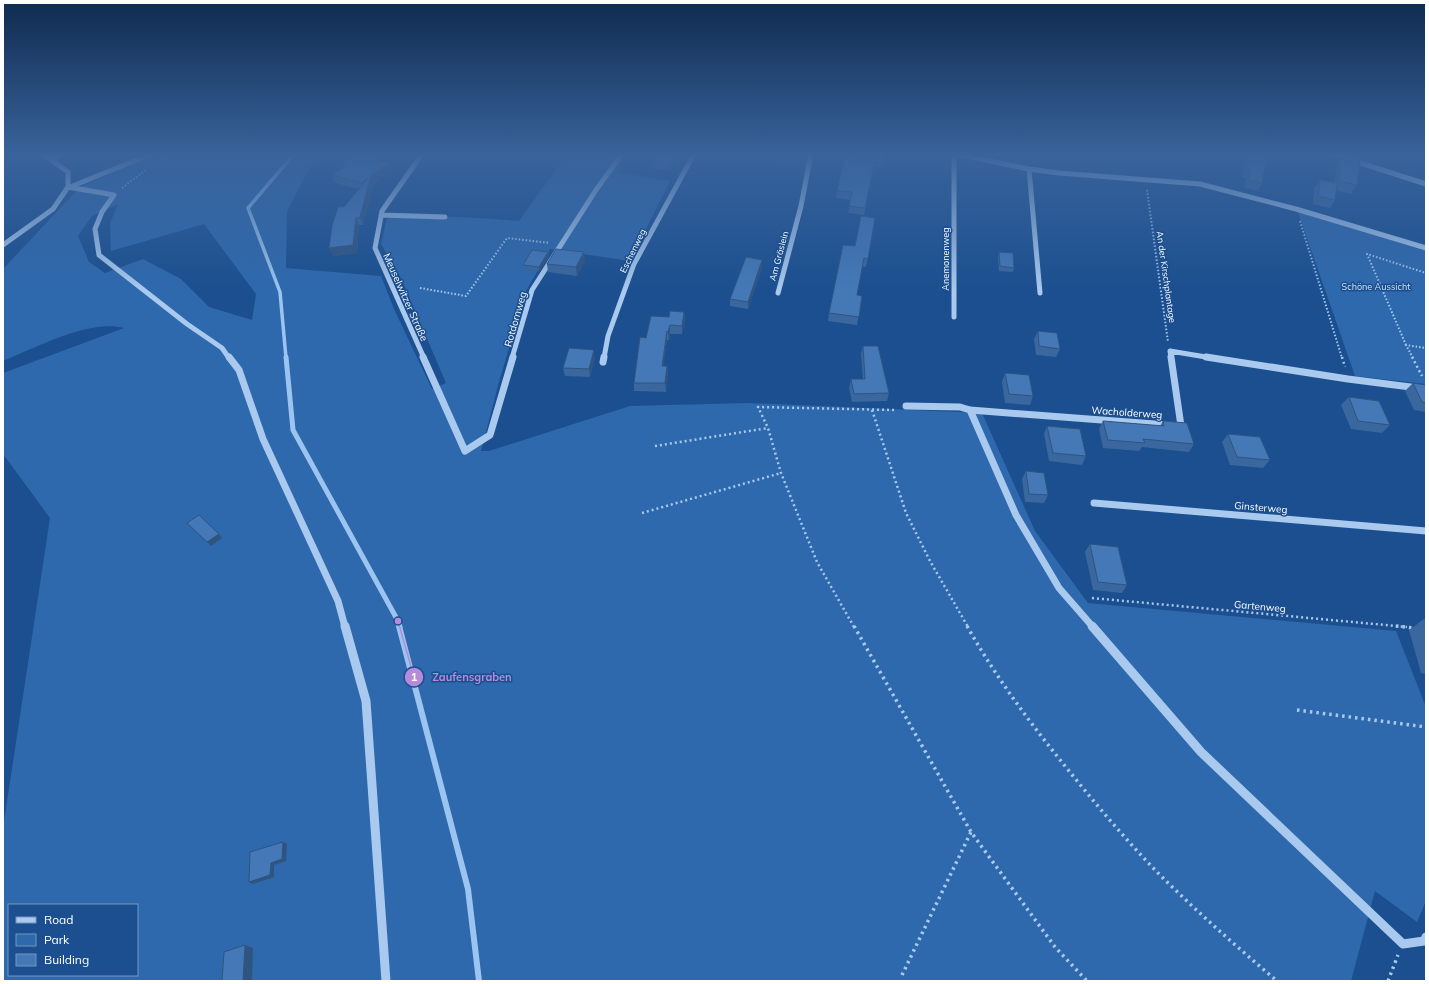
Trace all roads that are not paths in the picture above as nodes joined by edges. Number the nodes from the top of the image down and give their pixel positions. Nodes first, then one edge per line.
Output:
1 (59, 200) edge
2 (111, 200) edge
3 (390, 200) edge
4 (591, 200) edge
5 (669, 200) edge
6 (802, 200) edge
7 (954, 200) edge
8 (1032, 200) edge
9 (1261, 200) edge
10 (381, 215) junction
11 (445, 217) dead end
12 (3, 245) edge
13 (1426, 248) edge
14 (778, 293) dead end
15 (1040, 293) dead end
16 (954, 317) dead end
17 (603, 362) dead end
18 (1426, 389) edge
19 (906, 406) dead end
20 (970, 410) junction
21 (465, 451) joint
22 (1094, 503) dead end
23 (1426, 531) edge
24 (1426, 937) edge
25 (386, 981) edge

1 - 12 street
2 - 25 street
3 - 10 street, Meuselwitzer Straße
4 - 21 street, Rotdornweg
5 - 17 street, Eschenweg
6 - 14 street, Am Gräslein
7 - 16 street, Anemonenweg
8 - 15 street
9 - 13 street
10 - 11 street
10 - 21 street, Meuselwitzer Straße
18 - 20 street, Wacholderweg
19 - 20 street, Wacholderweg
20 - 24 street
22 - 23 street, Ginsterweg

